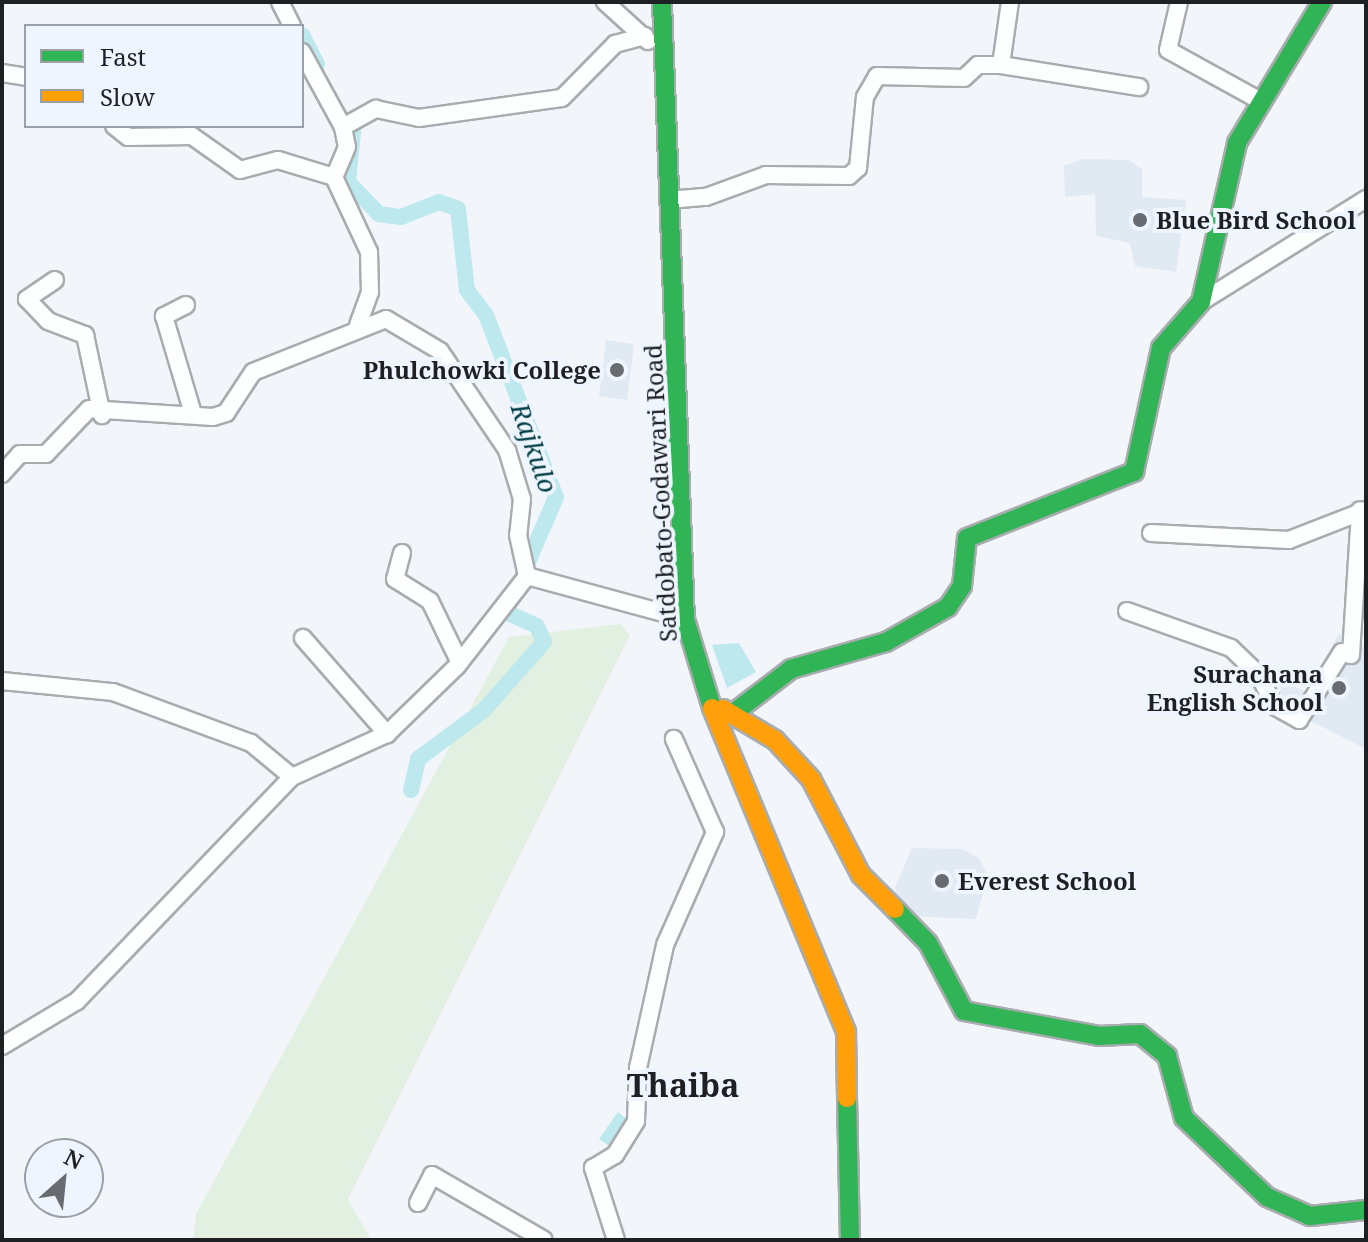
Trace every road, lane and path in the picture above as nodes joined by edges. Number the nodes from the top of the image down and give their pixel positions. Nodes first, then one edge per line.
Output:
1 (280, 2) edge
2 (605, 2) edge
3 (662, 2) edge
4 (1010, 2) edge
5 (1179, 2) edge
6 (1322, 2) edge
7 (291, 24) edge
8 (645, 36) junction
9 (661, 55) junction
10 (304, 56) edge
11 (1001, 65) junction
12 (2, 73) edge
13 (24, 77) edge
14 (1139, 87) dead end
15 (1257, 99) junction
16 (343, 127) junction
17 (117, 128) edge
18 (334, 177) junction
19 (1366, 199) edge
20 (668, 200) junction
21 (55, 280) dead end
22 (1201, 302) junction
23 (186, 305) dead end
24 (358, 325) junction
25 (193, 414) junction
26 (102, 415) junction
27 (2, 474) edge
28 (1363, 510) edge
29 (1151, 533) dead end
30 (402, 553) dead end
31 (527, 576) junction
32 (1127, 611) dead end
33 (685, 619) junction
34 (303, 638) dead end
35 (459, 661) junction
36 (2, 681) edge
37 (713, 706) junction
38 (735, 712) junction
39 (387, 734) junction
40 (674, 739) dead end
41 (292, 777) junction
42 (2, 1046) edge
43 (418, 1203) dead end
44 (1366, 1210) edge
45 (544, 1240) edge
46 (616, 1240) edge
47 (850, 1240) edge

1 - 7 street
2 - 8 street
3 - 9 street, Satdobato-Godawari Road
4 - 11 street
5 - 15 street
6 - 15 street
8 - 9 street
8 - 16 street
9 - 20 street, Satdobato-Godawari Road
10 - 16 street
11 - 14 street
11 - 20 street
12 - 13 street
15 - 22 street
16 - 18 street
17 - 18 street
18 - 24 street
19 - 22 street
20 - 33 street, Satdobato-Godawari Road
21 - 26 street
22 - 38 street
23 - 25 street
24 - 25 street
24 - 31 street
25 - 26 street
26 - 27 street
28 - 29 street
28 - 32 street
30 - 35 street
31 - 33 street
31 - 35 street
33 - 37 street, Satdobato-Godawari Road
34 - 39 street
35 - 39 street
36 - 41 street
37 - 38 street
37 - 47 street, Satdobato-Godawari Road
38 - 44 street
39 - 41 street
40 - 46 street
41 - 42 street
43 - 45 street

